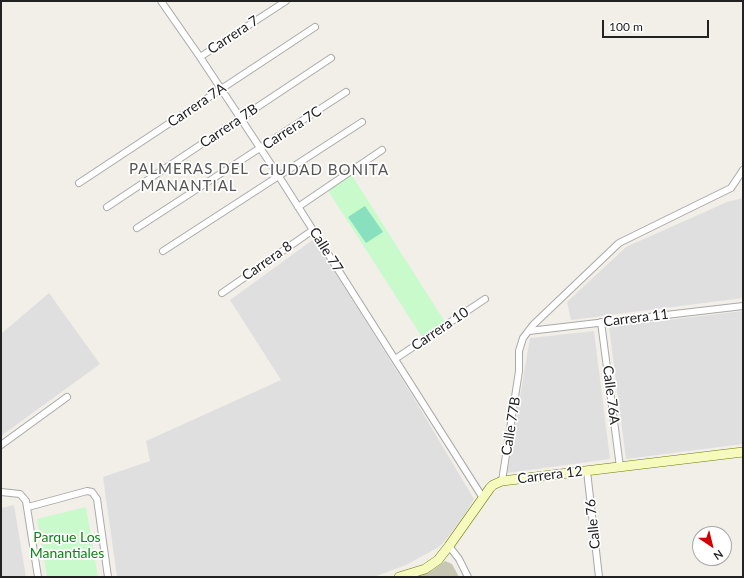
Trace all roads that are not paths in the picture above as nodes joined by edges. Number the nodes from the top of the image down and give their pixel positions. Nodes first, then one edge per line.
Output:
1 (169, 1) edge
2 (286, 1) edge
3 (162, 3) edge
4 (315, 27) dead end
5 (200, 57) junction
6 (332, 58) dead end
7 (221, 89) junction
8 (346, 92) dead end
9 (240, 119) junction
10 (362, 122) dead end
11 (260, 149) junction
12 (382, 150) dead end
13 (743, 170) edge
14 (278, 176) junction
15 (79, 183) dead end
16 (107, 207) dead end
17 (298, 207) junction
18 (137, 228) dead end
19 (313, 230) junction
20 (163, 251) dead end
21 (222, 293) dead end
22 (485, 299) dead end
23 (743, 306) edge
24 (601, 322) junction
25 (529, 331) junction
26 (395, 359) junction
27 (67, 397) dead end
28 (1, 445) edge
29 (743, 452) edge
30 (620, 467) junction
31 (587, 471) junction
32 (502, 481) junction
33 (1, 492) edge
34 (483, 498) junction
35 (28, 507) junction
36 (450, 546) junction
37 (38, 577) edge
38 (108, 577) edge
39 (399, 577) edge
40 (468, 577) edge
41 (599, 577) edge

1 - 3 street
2 - 5 street, Carrera 7
3 - 5 street, Calle 77
4 - 7 street, Carrera 7A
5 - 7 street, Calle 77
6 - 9 street, Carrera 7B
7 - 9 street, Calle 77
7 - 15 street, Carrera 7A
8 - 11 street, Carrera 7C
9 - 11 street, Calle 77
9 - 16 street, Carrera 7B
10 - 14 street
11 - 14 street, Calle 77
11 - 18 street, Carrera 7C
12 - 17 street
13 - 25 street, Calle 77B
14 - 17 street, Calle 77
14 - 20 street
17 - 19 street, Calle 77
19 - 21 street, Carrera 8
19 - 26 street, Calle 77
22 - 26 street, Carrera 10
23 - 24 street, Carrera 11
24 - 25 street, Carrera 11
24 - 30 street, Calle 76A
25 - 32 street, Calle 77B
26 - 34 street, Calle 77
27 - 28 street
29 - 30 main road, Carrera 12
30 - 31 main road, Carrera 12
31 - 32 main road, Carrera 12
31 - 41 street, Calle 76
32 - 34 main road, Carrera 12
33 - 35 street
34 - 36 main road, Carrera 12
35 - 37 street
35 - 38 street
36 - 39 main road, Carrera 12
36 - 40 street

